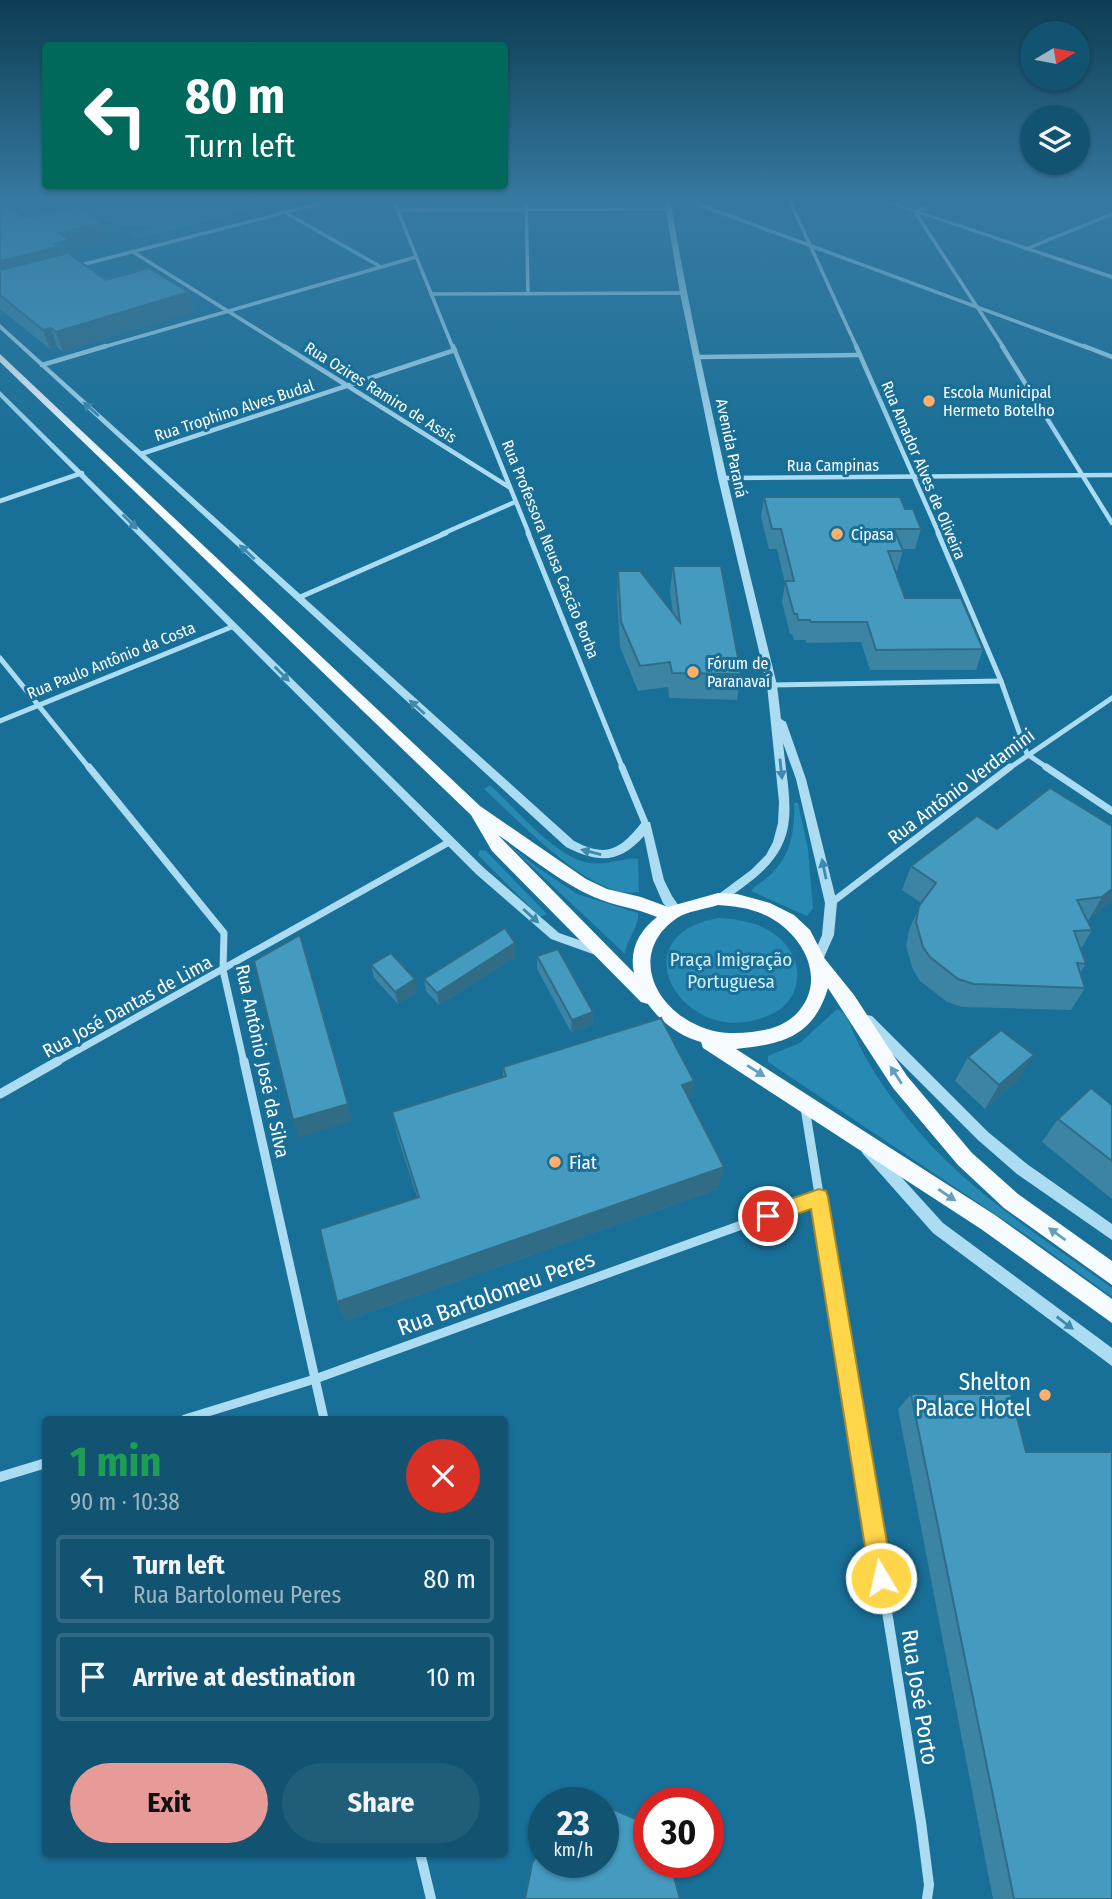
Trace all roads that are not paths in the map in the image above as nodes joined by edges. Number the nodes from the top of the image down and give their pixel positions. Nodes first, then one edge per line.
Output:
1 (192, 288) edge
2 (310, 288) edge
3 (428, 288) edge
4 (528, 288) edge
5 (682, 288) edge
6 (830, 288) edge
7 (925, 288) edge
8 (965, 288) edge
9 (683, 293) junction
10 (528, 294) junction
11 (431, 295) junction
12 (978, 307) junction
13 (229, 311) junction
14 (0, 326) edge
15 (455, 350) junction
16 (860, 355) junction
17 (0, 357) edge
18 (697, 357) junction
19 (1112, 357) edge
20 (42, 365) junction
21 (348, 386) junction
22 (0, 393) edge
23 (141, 454) junction
24 (82, 473) junction
25 (1083, 475) junction
26 (1112, 475) edge
27 (915, 477) junction
28 (722, 478) junction
29 (509, 487) junction
30 (0, 501) edge
31 (515, 502) junction
32 (1112, 523) edge
33 (298, 598) junction
34 (234, 626) junction
35 (0, 659) edge
36 (1001, 681) junction
37 (772, 685) junction
38 (1112, 698) edge
39 (774, 702) junction
40 (37, 705) junction
41 (0, 720) edge
42 (1027, 754) junction
43 (474, 810) junction
44 (1112, 811) edge
45 (646, 825) junction
46 (451, 841) junction
47 (718, 899) junction
48 (831, 903) junction
49 (671, 912) junction
50 (601, 952) junction
51 (819, 961) junction
52 (223, 970) junction
53 (848, 1000) junction
54 (657, 1007) junction
55 (699, 1034) junction
56 (0, 1094) edge
57 (804, 1101) junction
58 (851, 1132) junction
59 (819, 1197) junction
60 (1112, 1233) edge
61 (1112, 1274) edge
62 (1112, 1312) edge
63 (1112, 1358) edge
64 (315, 1379) junction
65 (195, 1416) edge
66 (323, 1416) edge
67 (42, 1464) edge
68 (0, 1477) edge
69 (421, 1857) edge
70 (430, 1899) edge
71 (928, 1899) edge

1 - 13 street, Rua Ozires Ramiro de Assis
2 - 13 street
3 - 11 street, Rua Professora Neusa Cascão Borba
4 - 10 street
5 - 9 street, Avenida Paraná
6 - 16 street, Rua Amador Alves de Oliveira
7 - 12 street
8 - 12 street
9 - 10 street
9 - 18 street, Avenida Paraná
10 - 11 street
11 - 15 street, Rua Professora Neusa Cascão Borba
12 - 19 street
12 - 25 street
13 - 20 street
13 - 21 street, Rua Ozires Ramiro de Assis
14 - 20 street
15 - 21 street, Rua Trophino Alves Budal
15 - 29 street, Rua Professora Neusa Cascão Borba
16 - 18 street
16 - 27 street, Rua Amador Alves de Oliveira
17 - 43 main road
18 - 28 street, Avenida Paraná
23 -> 20 street
21 - 23 street, Rua Trophino Alves Budal
21 - 29 street, Rua Ozires Ramiro de Assis
22 - 24 street
33 -> 23 street
24 - 30 street
24 -> 34 street
25 - 26 street, Rua Campinas
25 - 27 street, Rua Campinas
25 - 32 street
27 - 28 street, Rua Campinas
27 - 36 street, Rua Amador Alves de Oliveira
28 - 37 street, Avenida Paraná
29 - 31 street, Rua Professora Neusa Cascão Borba
31 - 33 street
31 - 45 street, Rua Professora Neusa Cascão Borba
45 -> 33 street
34 - 40 street, Rua Paulo Antônio da Costa
34 -> 46 street
35 - 40 street, Rua Antônio José da Silva
36 - 37 street
36 - 42 street, Rua Amador Alves de Oliveira
37 - 39 street, Avenida Paraná
38 - 42 street, Rua Antônio Verdamini
39 -> 47 street, Avenida Paraná
48 -> 39 street, Avenida Paraná
40 - 41 street, Rua Paulo Antônio da Costa
40 - 52 street, Rua Antônio José da Silva
42 - 44 street
42 - 48 street, Rua Antônio Verdamini
43 - 49 main road
43 - 50 main road
45 - 49 street, Rua Professora Neusa Cascão Borba
46 -> 50 street
46 - 52 street, Rua José Dantas de Lima
47 - 49 main road
47 - 51 main road
48 - 51 street, Avenida Paraná
49 - 54 main road
50 - 54 main road
51 - 53 main road
51 - 55 main road
52 - 56 street, Rua José Dantas de Lima
52 - 64 street, Rua Antônio José da Silva
53 - 60 street
61 -> 53 main road
54 - 55 main road
55 -> 57 main road
57 - 58 main road
57 - 59 street, Rua José Porto
58 -> 62 main road
58 -> 63 street
59 - 64 street, Rua Bartolomeu Peres
59 - 71 street, Rua José Porto
64 - 65 street, Rua Bartolomeu Peres
64 - 66 street, Rua Antônio José da Silva
67 - 68 street
69 - 70 street

